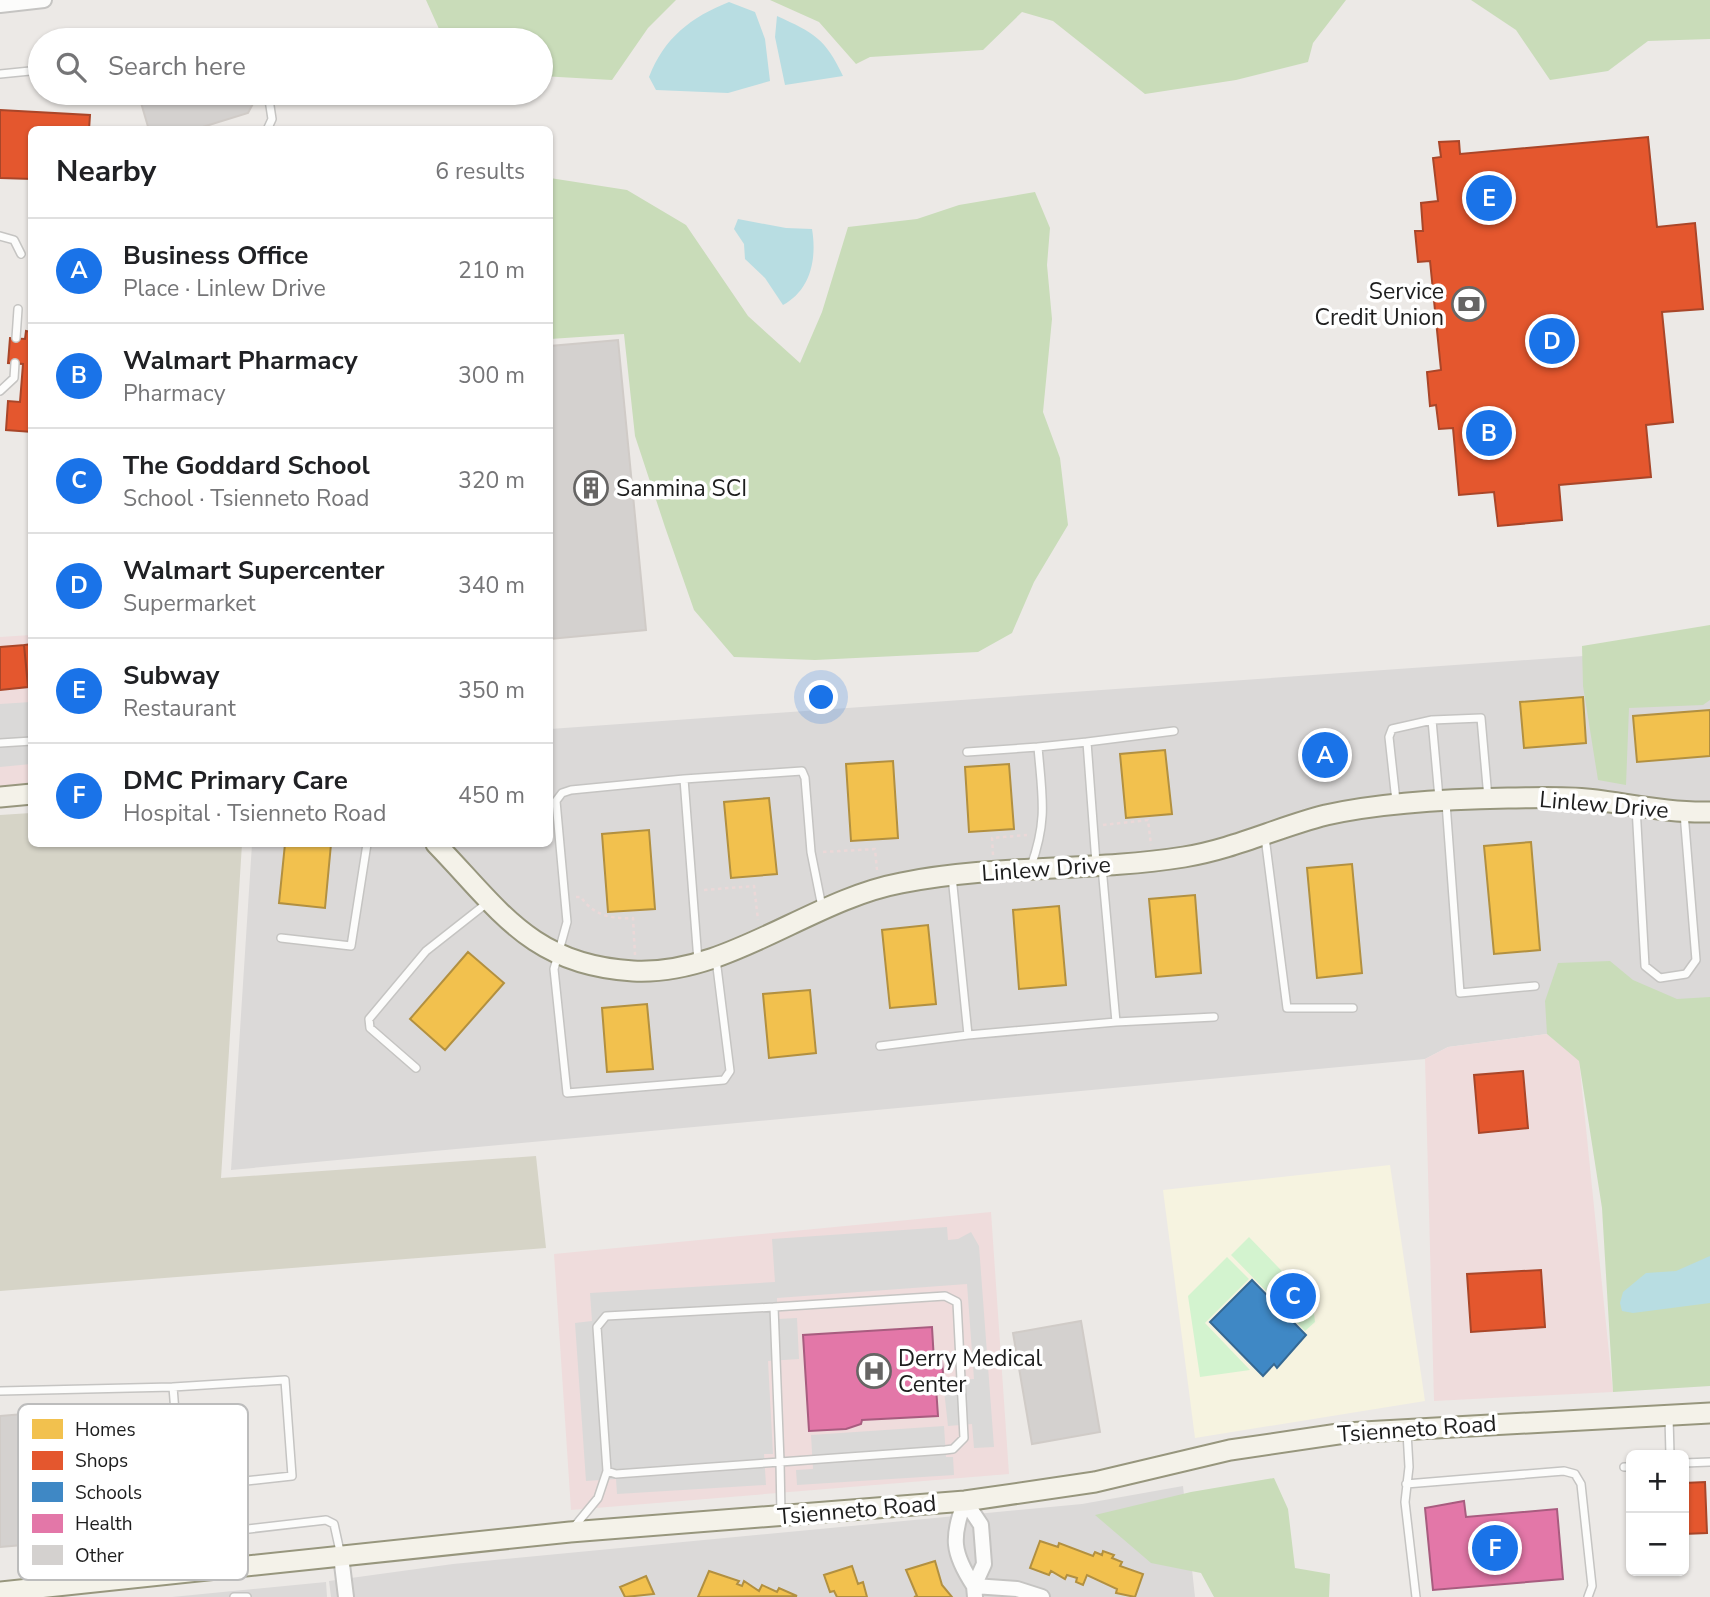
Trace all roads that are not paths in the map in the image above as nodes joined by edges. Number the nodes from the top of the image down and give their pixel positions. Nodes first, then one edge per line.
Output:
1 (44, 0) edge
2 (0, 5) edge
3 (28, 71) edge
4 (0, 74) edge
5 (270, 105) edge
6 (269, 126) edge
7 (0, 236) edge
8 (21, 254) dead end
9 (18, 309) dead end
10 (16, 338) dead end
11 (15, 363) dead end
12 (0, 391) edge
13 (1432, 720) junction
14 (1174, 731) dead end
15 (28, 741) edge
16 (1087, 742) junction
17 (0, 743) edge
18 (1038, 747) junction
19 (967, 752) dead end
20 (684, 779) junction
21 (28, 794) edge
22 (0, 797) edge
23 (1488, 799) junction
24 (1443, 802) junction
25 (1396, 806) junction
26 (1636, 806) junction
27 (1710, 812) edge
28 (1684, 813) junction
29 (1265, 836) junction
30 (367, 847) edge
31 (439, 847) edge
32 (1099, 865) junction
33 (1030, 870) junction
34 (952, 876) junction
35 (488, 902) junction
36 (822, 907) junction
37 (281, 938) dead end
38 (556, 953) junction
39 (707, 960) junction
40 (1535, 986) dead end
41 (1353, 1008) dead end
42 (1214, 1017) dead end
43 (1116, 1022) junction
44 (968, 1035) junction
45 (880, 1046) dead end
46 (415, 1068) dead end
47 (774, 1307) junction
48 (173, 1387) junction
49 (0, 1391) edge
50 (174, 1404) edge
51 (1710, 1413) edge
52 (1669, 1416) junction
53 (1407, 1427) junction
54 (1670, 1450) edge
55 (780, 1462) junction
56 (1710, 1462) edge
57 (1689, 1463) edge
58 (607, 1471) junction
59 (248, 1481) edge
60 (1406, 1484) junction
61 (965, 1501) junction
62 (781, 1516) junction
63 (248, 1529) edge
64 (570, 1532) junction
65 (341, 1556) junction
66 (248, 1566) edge
67 (91, 1580) edge
68 (125, 1580) edge
69 (90, 1584) junction
70 (0, 1592) edge
71 (974, 1592) edge
72 (234, 1597) edge
73 (247, 1597) edge
74 (346, 1597) edge
75 (1042, 1597) edge
76 (1416, 1597) edge
77 (1588, 1597) edge

1 - 2 street
3 - 4 lane
5 - 6 lane
7 - 8 lane
9 - 10 lane
11 - 12 lane
13 - 23 lane
13 - 24 lane
13 - 25 lane
14 - 16 lane
15 - 17 lane
16 - 18 lane
16 - 32 lane
18 - 19 lane
18 - 33 lane
20 - 36 lane
20 - 38 lane
20 - 39 lane
21 - 22 street
23 - 24 street, Linlew Drive
23 - 26 street, Linlew Drive
24 - 25 street, Linlew Drive
24 - 40 lane
25 - 29 street, Linlew Drive
26 - 28 street, Linlew Drive
26 - 28 lane
27 - 28 street, Linlew Drive
29 - 32 street, Linlew Drive
29 - 41 lane
30 - 37 lane
31 - 35 street, Linlew Drive
32 - 33 street, Linlew Drive
32 - 43 lane
33 - 34 street, Linlew Drive
34 - 36 street, Linlew Drive
34 - 44 lane
35 - 38 street, Linlew Drive
35 - 46 lane
36 - 39 street, Linlew Drive
38 - 39 street, Linlew Drive
38 - 39 lane
42 - 43 lane
43 - 44 lane
44 - 45 lane
47 - 55 lane
47 - 55 lane
47 - 58 lane
48 - 49 lane
48 - 50 lane
48 - 59 lane
51 - 52 street, Tsienneto Road
52 - 53 street, Tsienneto Road
52 - 54 lane
53 - 60 lane
53 - 61 street, Tsienneto Road
55 - 58 lane
55 - 62 lane
56 - 57 lane
58 - 64 lane
60 - 76 lane
60 - 77 lane
61 - 62 street, Tsienneto Road
61 - 71 street
61 - 71 street
62 - 64 street, Tsienneto Road
63 - 65 lane
64 - 65 street, Tsienneto Road
65 - 66 street, Tsienneto Road
65 - 74 street
67 - 69 lane
68 - 69 street, Tsienneto Road
69 - 70 street, Tsienneto Road
71 - 75 street
72 - 73 lane

